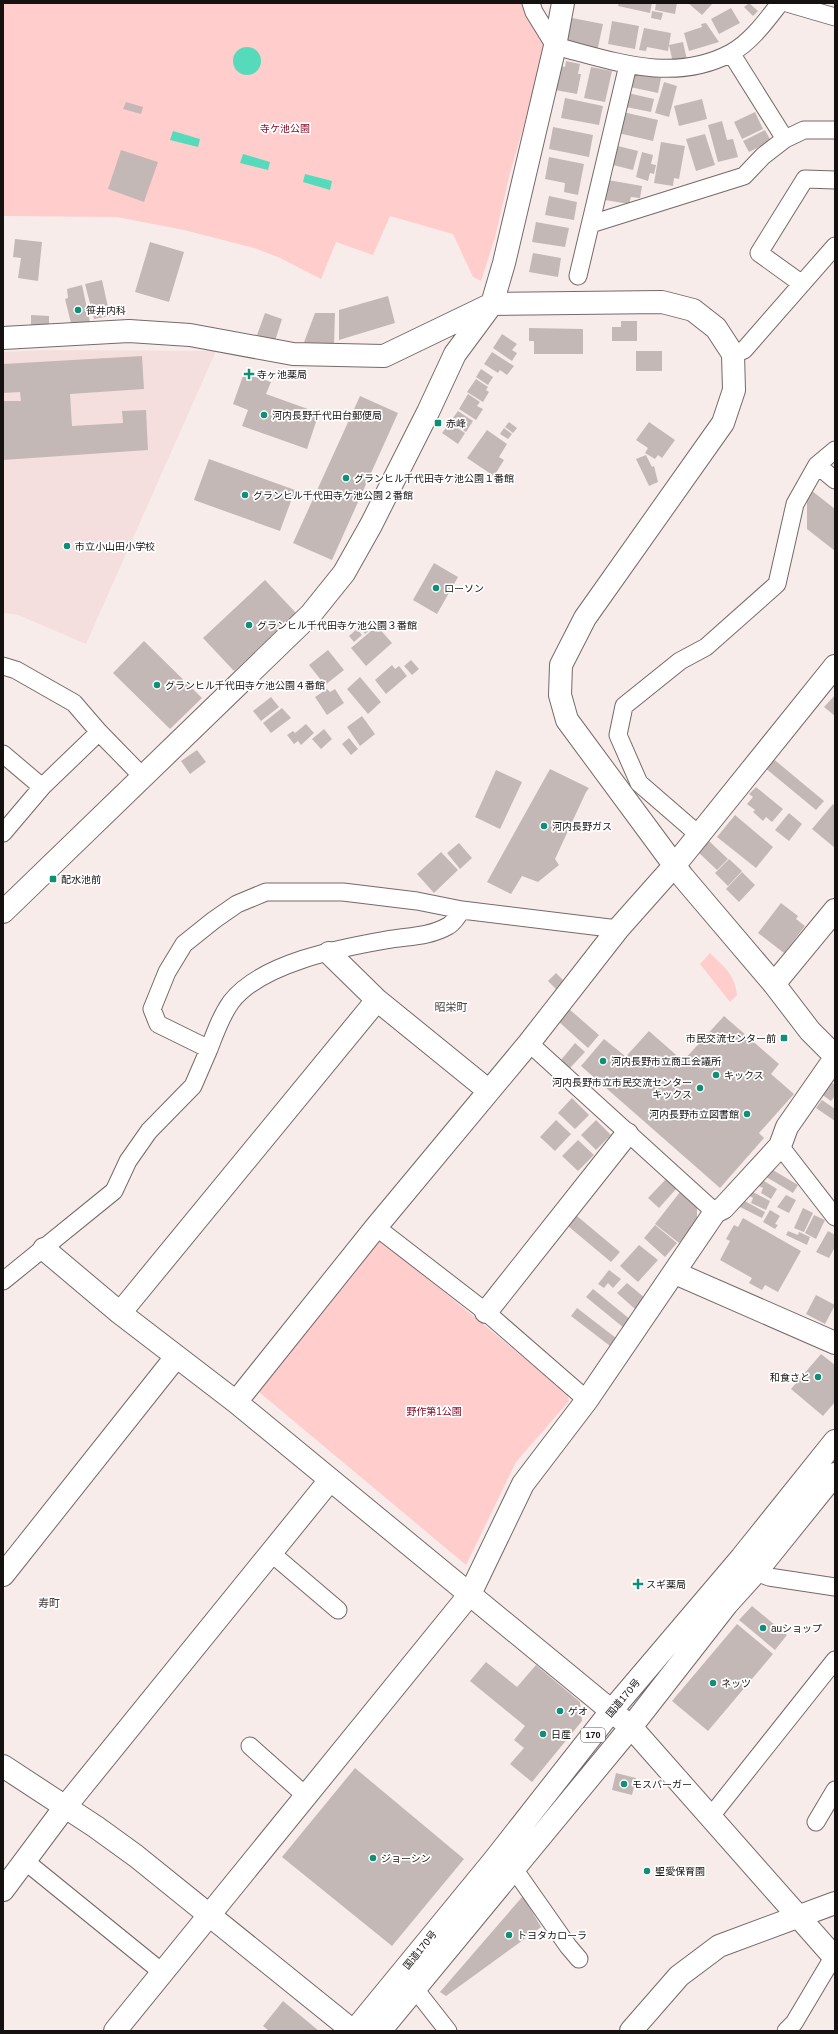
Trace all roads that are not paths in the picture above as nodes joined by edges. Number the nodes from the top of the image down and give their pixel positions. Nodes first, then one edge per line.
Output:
1 (531, 3) edge
2 (563, 3) edge
3 (780, 3) edge
4 (787, 3) edge
5 (835, 17) edge
6 (555, 46) junction
7 (731, 53) junction
8 (628, 65) junction
9 (835, 130) edge
10 (785, 139) junction
11 (835, 180) edge
12 (590, 224) junction
13 (835, 246) edge
14 (578, 276) dead end
15 (802, 284) junction
16 (492, 304) junction
17 (3, 338) edge
18 (733, 354) junction
19 (835, 450) edge
20 (818, 465) junction
21 (835, 480) edge
22 (3, 666) edge
23 (835, 666) edge
24 (99, 732) junction
25 (3, 754) edge
26 (142, 776) junction
27 (42, 787) junction
28 (3, 833) edge
29 (699, 835) junction
30 (674, 866) junction
31 (462, 910) junction
32 (835, 910) edge
33 (3, 912) edge
34 (618, 929) junction
35 (329, 953) junction
36 (774, 984) junction
37 (376, 1000) junction
38 (528, 1043) junction
39 (208, 1049) junction
40 (835, 1057) edge
41 (489, 1091) junction
42 (627, 1134) junction
43 (780, 1146) junction
44 (715, 1212) junction
45 (835, 1217) edge
46 (376, 1227) junction
47 (44, 1249) junction
48 (675, 1273) junction
49 (3, 1281) edge
50 (120, 1312) junction
51 (486, 1312) junction
52 (835, 1343) edge
53 (176, 1357) junction
54 (587, 1400) junction
55 (236, 1402) junction
56 (835, 1441) edge
57 (835, 1474) edge
58 (330, 1480) junction
59 (271, 1553) junction
60 (756, 1572) junction
61 (3, 1575) edge
62 (835, 1587) edge
63 (470, 1594) junction
64 (338, 1610) dead end
65 (835, 1660) edge
66 (612, 1710) junction
67 (631, 1727) junction
68 (250, 1746) dead end
69 (3, 1766) edge
70 (835, 1790) edge
71 (306, 1796) junction
72 (65, 1807) junction
73 (711, 1816) junction
74 (816, 1822) dead end
75 (25, 1861) junction
76 (514, 1869) junction
77 (3, 1890) edge
78 (835, 1903) edge
79 (209, 1916) junction
80 (800, 1917) junction
81 (834, 1956) edge
82 (579, 1959) dead end
83 (163, 1973) junction
84 (415, 1989) junction
85 (115, 2031) edge
86 (353, 2031) edge
87 (380, 2031) edge
88 (448, 2031) edge
89 (631, 2031) edge
90 (786, 2031) edge

1 - 6 street
2 - 6 main road
3 - 7 street
4 - 5 street
6 - 8 street
6 - 16 main road
7 - 8 street
7 - 10 street
8 - 12 street
9 - 10 street
10 - 12 street
11 - 15 street
12 - 14 street
13 - 15 street
15 - 18 street
16 - 17 main road
16 - 18 main road
16 - 26 main road
18 - 30 main road
19 - 20 street
20 - 21 street
20 - 29 street
22 - 24 street
23 - 29 main road
24 - 26 street
24 - 27 street
25 - 27 street
26 - 33 main road
27 - 28 street
29 - 30 main road
30 - 34 main road
30 - 36 main road
31 - 34 street
31 - 35 street
31 - 39 street
32 - 36 main road
34 - 38 main road
35 - 37 main road
35 - 39 street
36 - 40 main road
37 - 41 main road
37 - 50 main road
38 - 41 main road
38 - 42 street
39 - 47 street
40 - 43 main road
41 - 46 main road
42 - 44 street
42 - 51 main road
43 - 44 main road
43 - 45 street
44 - 48 main road
46 - 51 street
46 - 55 main road
47 - 49 street
47 - 50 main road
48 - 52 main road
48 - 54 main road
50 - 53 main road
51 - 54 street
53 - 55 main road
53 - 61 main road
54 - 63 main road
55 - 58 main road
56 - 66 main road, 国道170号 / 170
57 - 60 main road, 国道170号 / 170
58 - 59 main road
58 - 63 main road
59 - 64 street
59 - 72 main road
60 - 62 street
60 - 67 main road, 国道170号 / 170
63 - 66 main road
63 - 71 main road
65 - 73 street
66 - 67 main road
66 - 86 main road, 国道170号 / 170
67 - 73 main road
67 - 76 main road, 国道170号 / 170
68 - 71 street
69 - 72 main road
70 - 74 street
71 - 79 main road
72 - 75 main road
72 - 79 main road
73 - 80 main road
75 - 77 main road
75 - 83 street
76 - 82 street
76 - 84 main road, 国道170号 / 170
78 - 80 main road
79 - 83 main road
79 - 86 main road
80 - 81 main road
80 - 89 main road
81 - 90 street
83 - 85 main road
84 - 87 main road, 国道170号 / 170
84 - 88 street

